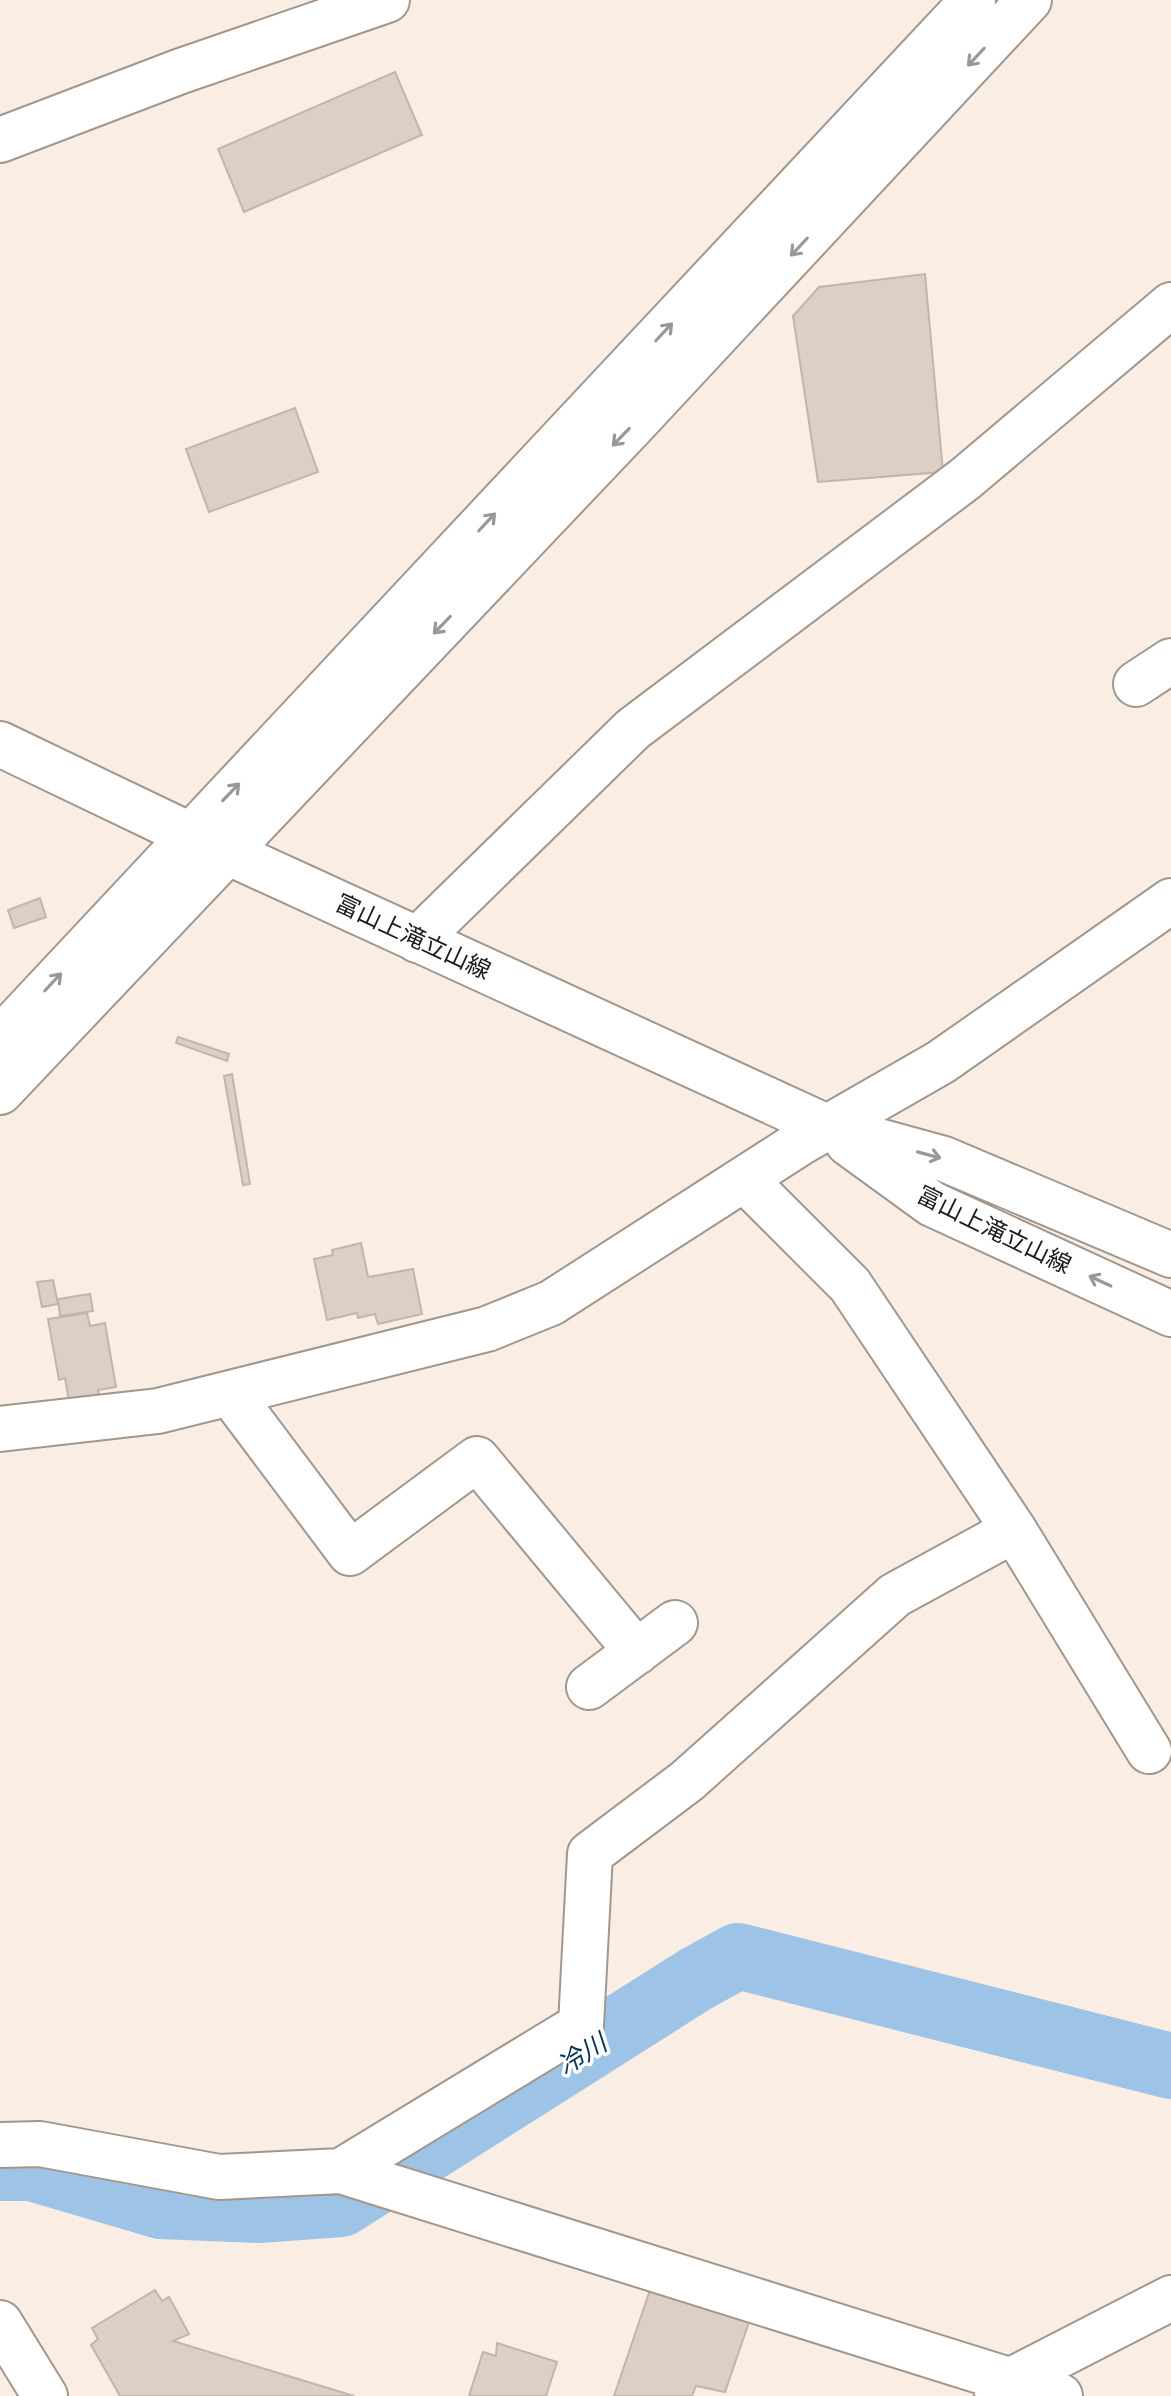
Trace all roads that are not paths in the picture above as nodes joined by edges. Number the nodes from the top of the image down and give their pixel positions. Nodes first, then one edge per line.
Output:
1 (387, 0) edge
2 (973, 0) edge
3 (1029, 0) edge
4 (0, 140) edge
5 (1171, 305) edge
6 (0, 744) edge
7 (209, 844) junction
8 (1171, 901) edge
9 (417, 940) junction
10 (0, 1039) edge
11 (0, 1092) edge
12 (827, 1127) junction
13 (744, 1179) junction
14 (1171, 1255) edge
15 (1171, 1314) edge
16 (230, 1393) junction
17 (0, 1429) edge
18 (1014, 1530) junction
19 (675, 1623) dead end
20 (637, 1652) junction
21 (589, 1687) dead end
22 (1149, 1751) dead end
23 (0, 2145) edge
24 (341, 2171) junction
25 (1171, 2298) edge
26 (0, 2323) edge
27 (995, 2389) edge
28 (45, 2396) edge
29 (1060, 2396) edge

1 - 4 street
7 -> 2 street
3 -> 7 street
5 - 9 street
6 - 7 street, 富山上滝立山線
7 - 9 street, 富山上滝立山線
10 -> 7 street
7 - 11 street
8 - 12 street
9 - 12 street, 富山上滝立山線
12 - 13 street
12 -> 14 street, 富山上滝立山線
15 -> 12 street, 富山上滝立山線
13 - 16 street
13 - 18 street
16 - 17 street
16 - 20 street
18 - 22 street
18 - 24 street
19 - 20 street
20 - 21 street
23 - 24 street
24 - 27 street
25 - 27 street
26 - 28 street
27 - 29 street

